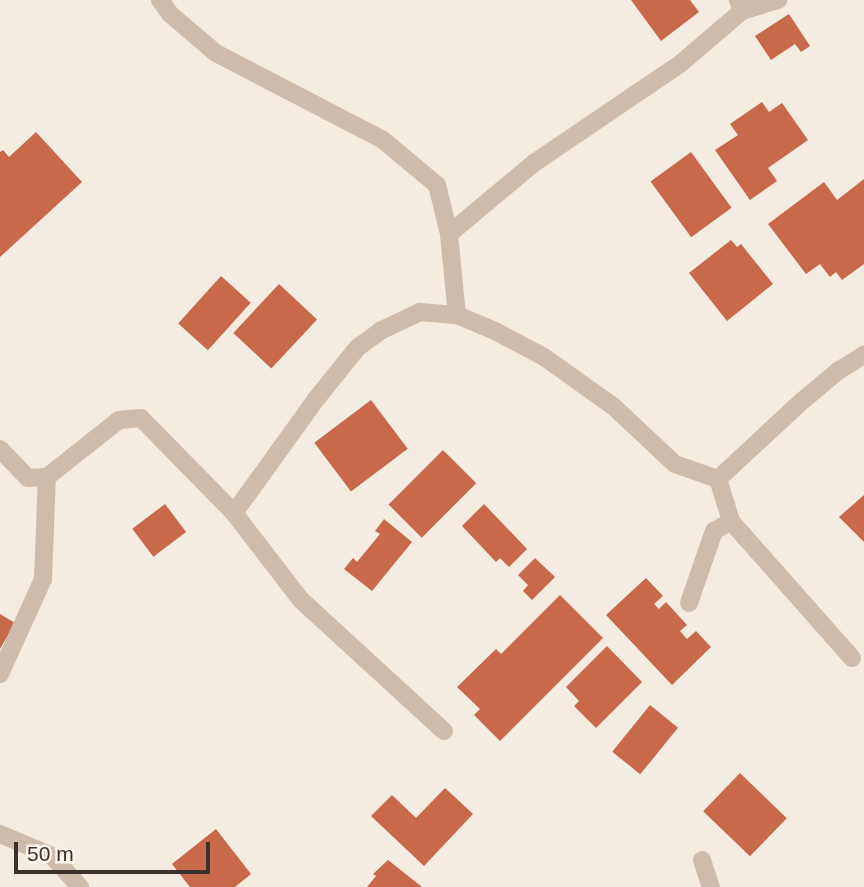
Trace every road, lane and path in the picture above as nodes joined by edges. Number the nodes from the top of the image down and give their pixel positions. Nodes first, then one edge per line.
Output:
1 (160, 0) edge
2 (778, 0) edge
3 (740, 5) edge
4 (449, 234) junction
5 (457, 315) junction
6 (864, 355) edge
7 (0, 449) edge
8 (47, 477) junction
9 (718, 479) junction
10 (233, 513) junction
11 (731, 521) junction
12 (689, 603) dead end
13 (852, 658) dead end
14 (0, 674) edge
15 (444, 731) dead end
16 (0, 834) edge
17 (702, 860) dead end
18 (80, 887) edge
19 (711, 887) edge

1 - 4 street
2 - 3 street
3 - 4 street
4 - 5 street
5 - 9 street
5 - 10 street
6 - 9 street
7 - 8 street
8 - 10 street
8 - 14 street
9 - 11 street
10 - 15 street
11 - 12 street
11 - 13 street
16 - 18 street
17 - 19 street

